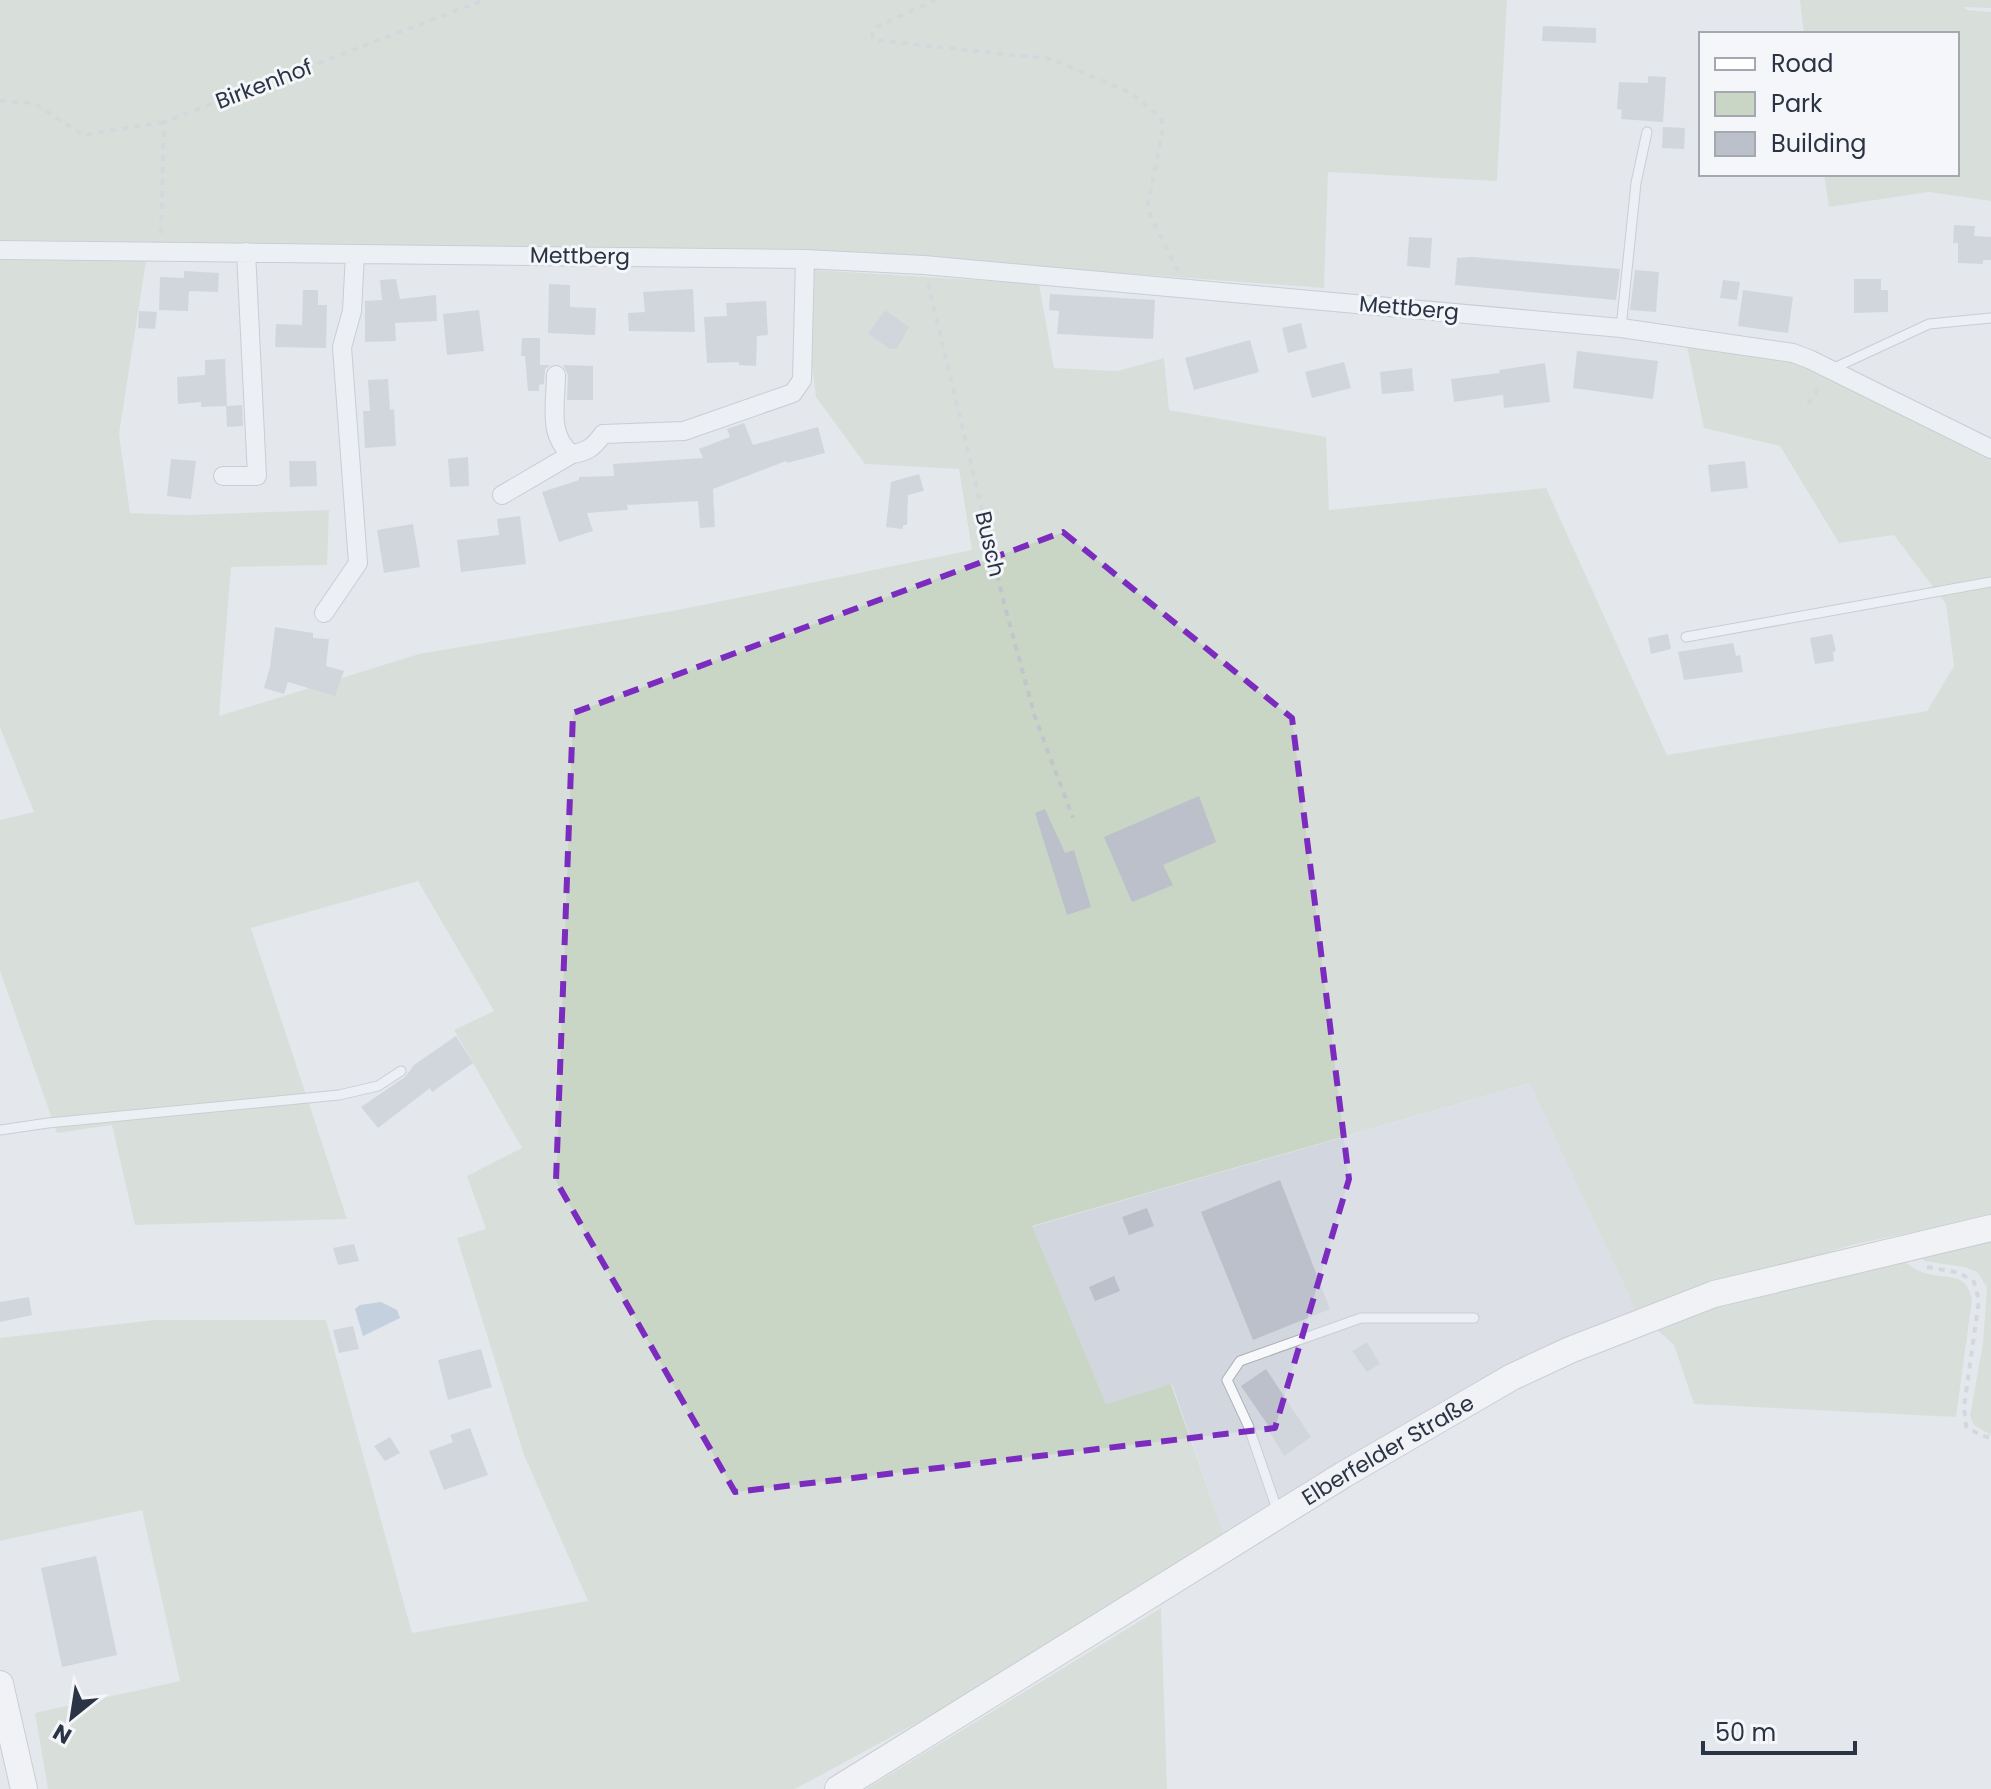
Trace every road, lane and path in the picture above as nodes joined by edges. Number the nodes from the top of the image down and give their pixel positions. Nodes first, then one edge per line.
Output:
1 (484, 0) edge
2 (936, 0) edge
3 (0, 101) edge
4 (164, 122) junction
5 (1647, 132) dead end
6 (0, 250) edge
7 (161, 251) junction
8 (246, 252) junction
9 (355, 254) junction
10 (805, 259) junction
11 (924, 265) junction
12 (1186, 287) junction
13 (1991, 318) edge
14 (1621, 328) junction
15 (1830, 370) junction
16 (556, 375) dead end
17 (1991, 449) edge
18 (572, 454) junction
19 (223, 476) dead end
20 (502, 495) dead end
21 (1991, 582) edge
22 (324, 613) dead end
23 (1686, 637) dead end
24 (1073, 818) dead end
25 (401, 1071) dead end
26 (0, 1130) edge
27 (1991, 1228) edge
28 (1908, 1246) junction
29 (1474, 1318) dead end
30 (1991, 1438) edge
31 (1279, 1515) junction
32 (0, 1684) edge
33 (24, 1789) edge
34 (838, 1789) edge

1 - 4 path, Birkenhof
2 - 12 path
3 - 4 path, Birkenhof
4 - 7 path
5 - 14 lane
6 - 7 street, Mettberg
7 - 8 street, Mettberg
8 - 9 street, Mettberg
8 - 19 street
9 - 10 street, Mettberg
9 - 22 street
10 - 11 street, Mettberg
10 - 18 street
11 - 12 street, Mettberg
11 - 24 path, Busch
12 - 14 street, Mettberg
13 - 15 lane
14 - 15 street, Mettberg
15 - 17 street, Mettberg
16 - 18 street
18 - 20 street
21 - 23 lane
25 - 26 lane
27 - 28 main road, Elberfelder Straße
28 - 30 path
28 - 31 main road, Elberfelder Straße
29 - 31 lane
31 - 34 main road, Elberfelder Straße
32 - 33 main road

